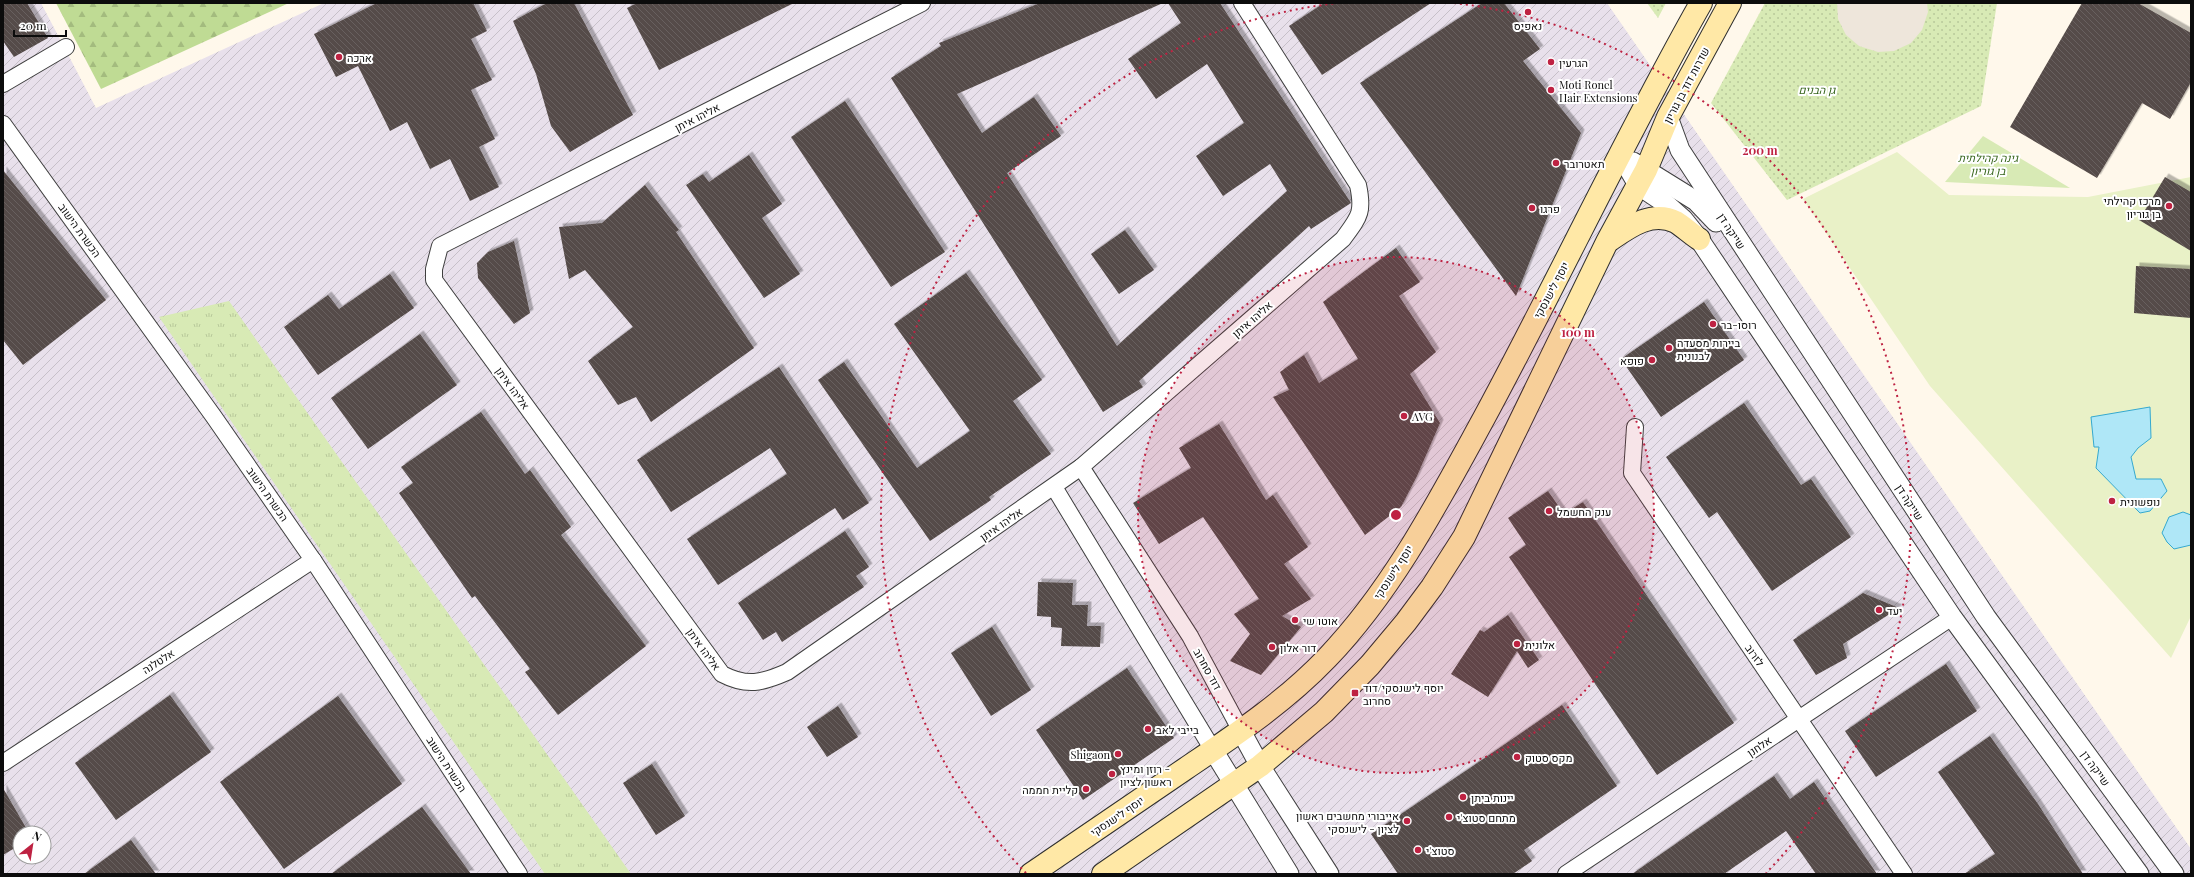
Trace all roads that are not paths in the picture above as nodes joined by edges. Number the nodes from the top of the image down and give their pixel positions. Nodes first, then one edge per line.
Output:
1 (922, 3) edge
2 (1242, 3) edge
3 (1701, 3) edge
4 (1730, 3) edge
5 (66, 47) dead end
6 (3, 84) edge
7 (1668, 117) junction
8 (3, 124) edge
9 (1620, 154) junction
10 (1642, 178) junction
11 (1699, 239) junction
12 (1607, 242) junction
13 (1744, 250) junction
14 (1635, 427) dead end
15 (1082, 467) junction
16 (1054, 487) junction
17 (313, 560) junction
18 (1952, 617) junction
19 (1799, 719) junction
20 (1241, 731) junction
21 (1213, 750) junction
22 (3, 763) edge
23 (1260, 766) junction
24 (1233, 785) junction
25 (519, 874) edge
26 (1031, 874) edge
27 (1103, 874) edge
28 (1289, 874) edge
29 (1329, 874) edge
30 (1566, 874) edge
31 (1904, 874) edge
32 (2139, 874) edge
33 (2174, 874) edge

1 - 16 street, אליהו איתן
2 - 15 street, אליהו איתן
3 - 9 main road
4 - 7 main road, שדרות דוד בן גוריון
5 - 6 street
7 - 10 main road, שדרות דוד בן גוריון
7 - 13 street, שייקה דן
8 - 17 street, הכשרת הישוב
9 - 10 street
9 - 20 main road, יוסף לישנסקי
10 - 11 street
10 - 12 main road
10 - 13 street
11 - 12 main road
11 - 18 street
12 - 23 main road
13 - 33 street, שייקה דן
14 - 19 street, לזרוב
15 - 16 street, אליהו איתן
15 - 20 street, דוד סחרוב
16 - 21 street
17 - 22 street, אלטלנה
17 - 25 street, הכשרת הישוב
18 - 19 street, אלחנן
18 - 32 street
19 - 30 street, אלחנן
19 - 31 street, לזרוב
20 - 21 main road, יוסף לישנסקי
20 - 23 street, דוד סחרוב
21 - 24 street
21 - 26 main road, יוסף לישנסקי
23 - 24 main road
23 - 29 street, דוד סחרוב
24 - 27 main road
24 - 28 street

